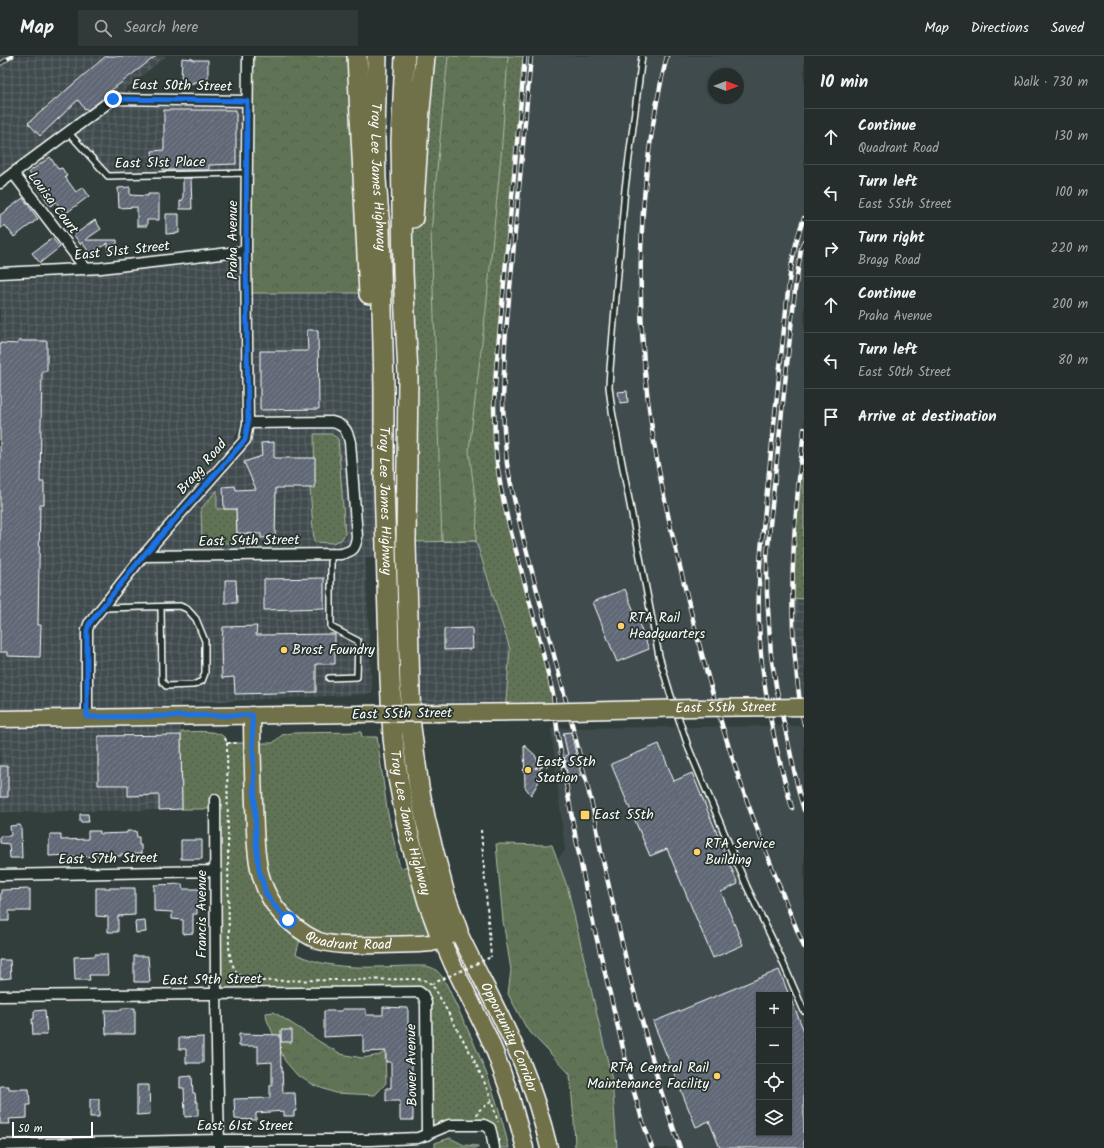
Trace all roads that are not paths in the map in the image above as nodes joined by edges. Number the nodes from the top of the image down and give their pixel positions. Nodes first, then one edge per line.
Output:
1 (248, 56) edge
2 (357, 56) edge
3 (377, 56) edge
4 (405, 56) edge
5 (425, 56) edge
6 (642, 56) edge
7 (247, 101) junction
8 (68, 132) junction
9 (13, 173) junction
10 (247, 173) junction
11 (0, 183) edge
12 (246, 251) junction
13 (86, 269) junction
14 (0, 273) edge
15 (408, 375) junction
16 (248, 423) junction
17 (384, 484) junction
18 (331, 554) junction
19 (143, 556) junction
20 (161, 607) junction
21 (102, 608) junction
22 (329, 678) dead end
23 (804, 708) edge
24 (252, 715) junction
25 (87, 717) junction
26 (0, 718) edge
27 (215, 800) dead end
28 (216, 871) junction
29 (0, 875) edge
30 (450, 935) junction
31 (216, 994) junction
32 (423, 995) joint
33 (0, 996) edge
34 (804, 1011) edge
35 (427, 1135) junction
36 (219, 1144) edge
37 (371, 1144) edge
38 (0, 1145) edge
39 (494, 1148) edge
40 (524, 1148) edge
41 (549, 1148) edge

1 - 7 street, Praha Avenue
2 - 17 highway
3 - 17 highway, Troy Lee James Highway
4 - 15 highway, Troy Lee James Highway
5 - 15 highway
6 - 34 lane
7 - 8 street, East 50th Street
7 - 10 street, Praha Avenue
8 - 9 street, East 50th Street
8 - 10 lane, East 51st Place
9 - 11 street, East 50th Street
9 - 13 street, Louisa Court
10 - 12 street, Praha Avenue
12 - 13 street, East 51st Street
12 - 16 street, Praha Avenue
13 - 14 street, East 51st Street
15 - 30 highway, Troy Lee James Highway
16 - 18 street, East 54th Street
16 - 19 street, Bragg Road
17 - 30 highway, Troy Lee James Highway
18 - 19 street, East 54th Street
18 - 22 lane
19 - 21 street, Bragg Road
20 - 20 lane
20 - 21 lane
21 - 25 street, Bragg Road
23 - 24 main road, East 55th Street, bridge
24 - 25 main road, East 55th Street
24 - 30 main road, Quadrant Road
25 - 26 main road, East 55th Street
27 - 28 street, Francis Avenue
28 - 29 street, East 57th Street
28 - 31 street, Francis Avenue
30 - 40 main road, Opportunity Corridor
30 - 41 main road, Opportunity Corridor
31 - 32 street, East 59th Street
31 - 33 street, East 59th Street
31 - 36 street, Francis Avenue
32 - 35 street, Bower Avenue
35 - 37 street, East 61st Street
35 - 39 street, East 61st Street
36 - 37 street, East 61st Street
36 - 38 street, East 61st Street

